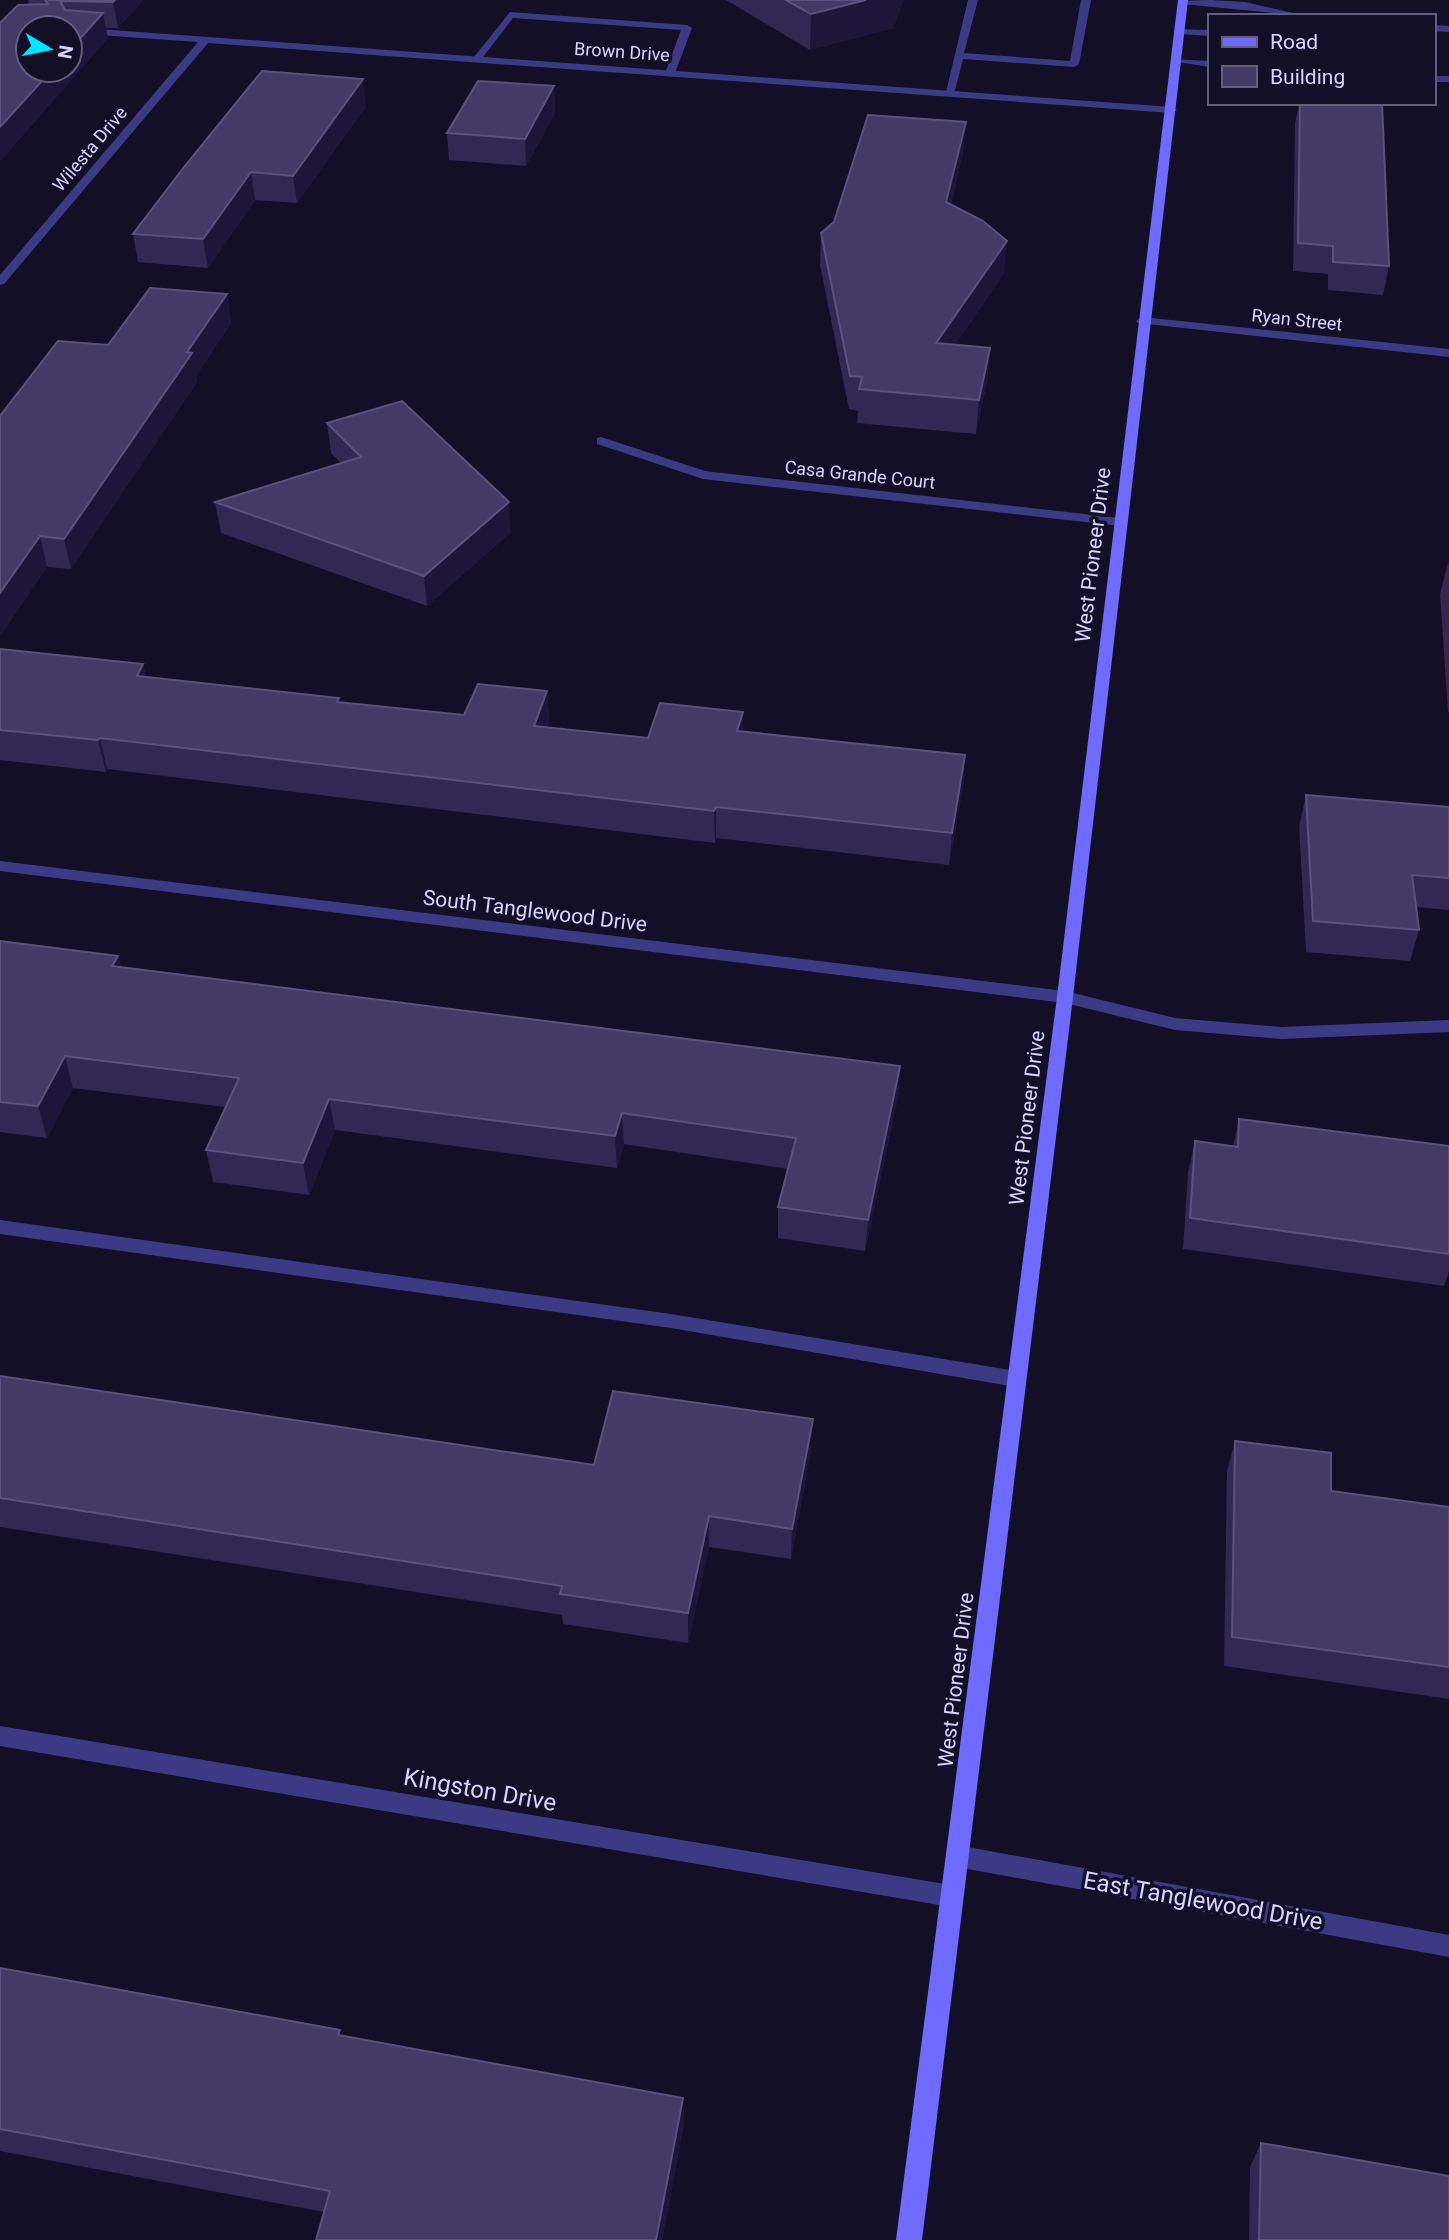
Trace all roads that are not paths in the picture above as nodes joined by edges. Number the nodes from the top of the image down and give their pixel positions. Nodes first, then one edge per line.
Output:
1 (973, 0) edge
2 (1086, 0) edge
3 (1182, 0) edge
4 (1245, 10) edge
5 (1282, 14) edge
6 (84, 31) edge
7 (1179, 31) junction
8 (1208, 33) edge
9 (206, 39) junction
10 (959, 56) junction
11 (477, 59) junction
12 (1177, 61) junction
13 (1208, 64) edge
14 (670, 73) junction
15 (949, 94) junction
16 (1172, 110) junction
17 (0, 282) edge
18 (1142, 321) junction
19 (1449, 353) edge
20 (601, 442) dead end
21 (1120, 522) junction
22 (0, 866) edge
23 (1065, 997) junction
24 (1449, 1027) edge
25 (0, 1227) edge
26 (1016, 1379) junction
27 (0, 1736) edge
28 (957, 1856) junction
29 (951, 1896) junction
30 (1449, 1946) edge
31 (909, 2240) edge

1 - 10 street
2 - 10 street
3 - 4 street
3 - 7 main road, West Pioneer Drive
4 - 5 street
6 - 9 street, Brown Drive
7 - 8 street
7 - 12 main road, West Pioneer Drive
9 - 11 street, Brown Drive
9 - 17 street, Wilesta Drive
10 - 15 street
11 - 14 street, Brown Drive
11 - 14 street
12 - 13 street
12 - 16 main road, West Pioneer Drive
14 - 15 street, Brown Drive
15 - 16 street, Brown Drive
16 - 18 main road, West Pioneer Drive
18 - 19 street, Ryan Street
18 - 21 main road, West Pioneer Drive
20 - 21 street, Casa Grande Court
21 - 23 main road, West Pioneer Drive
22 - 23 street, South Tanglewood Drive
23 - 24 street, South Tanglewood Drive
23 - 26 main road, West Pioneer Drive
25 - 26 street
26 - 28 main road, West Pioneer Drive
27 - 29 street, Kingston Drive
28 - 29 main road, West Pioneer Drive
28 - 30 street, East Tanglewood Drive
29 - 31 main road, West Pioneer Drive

